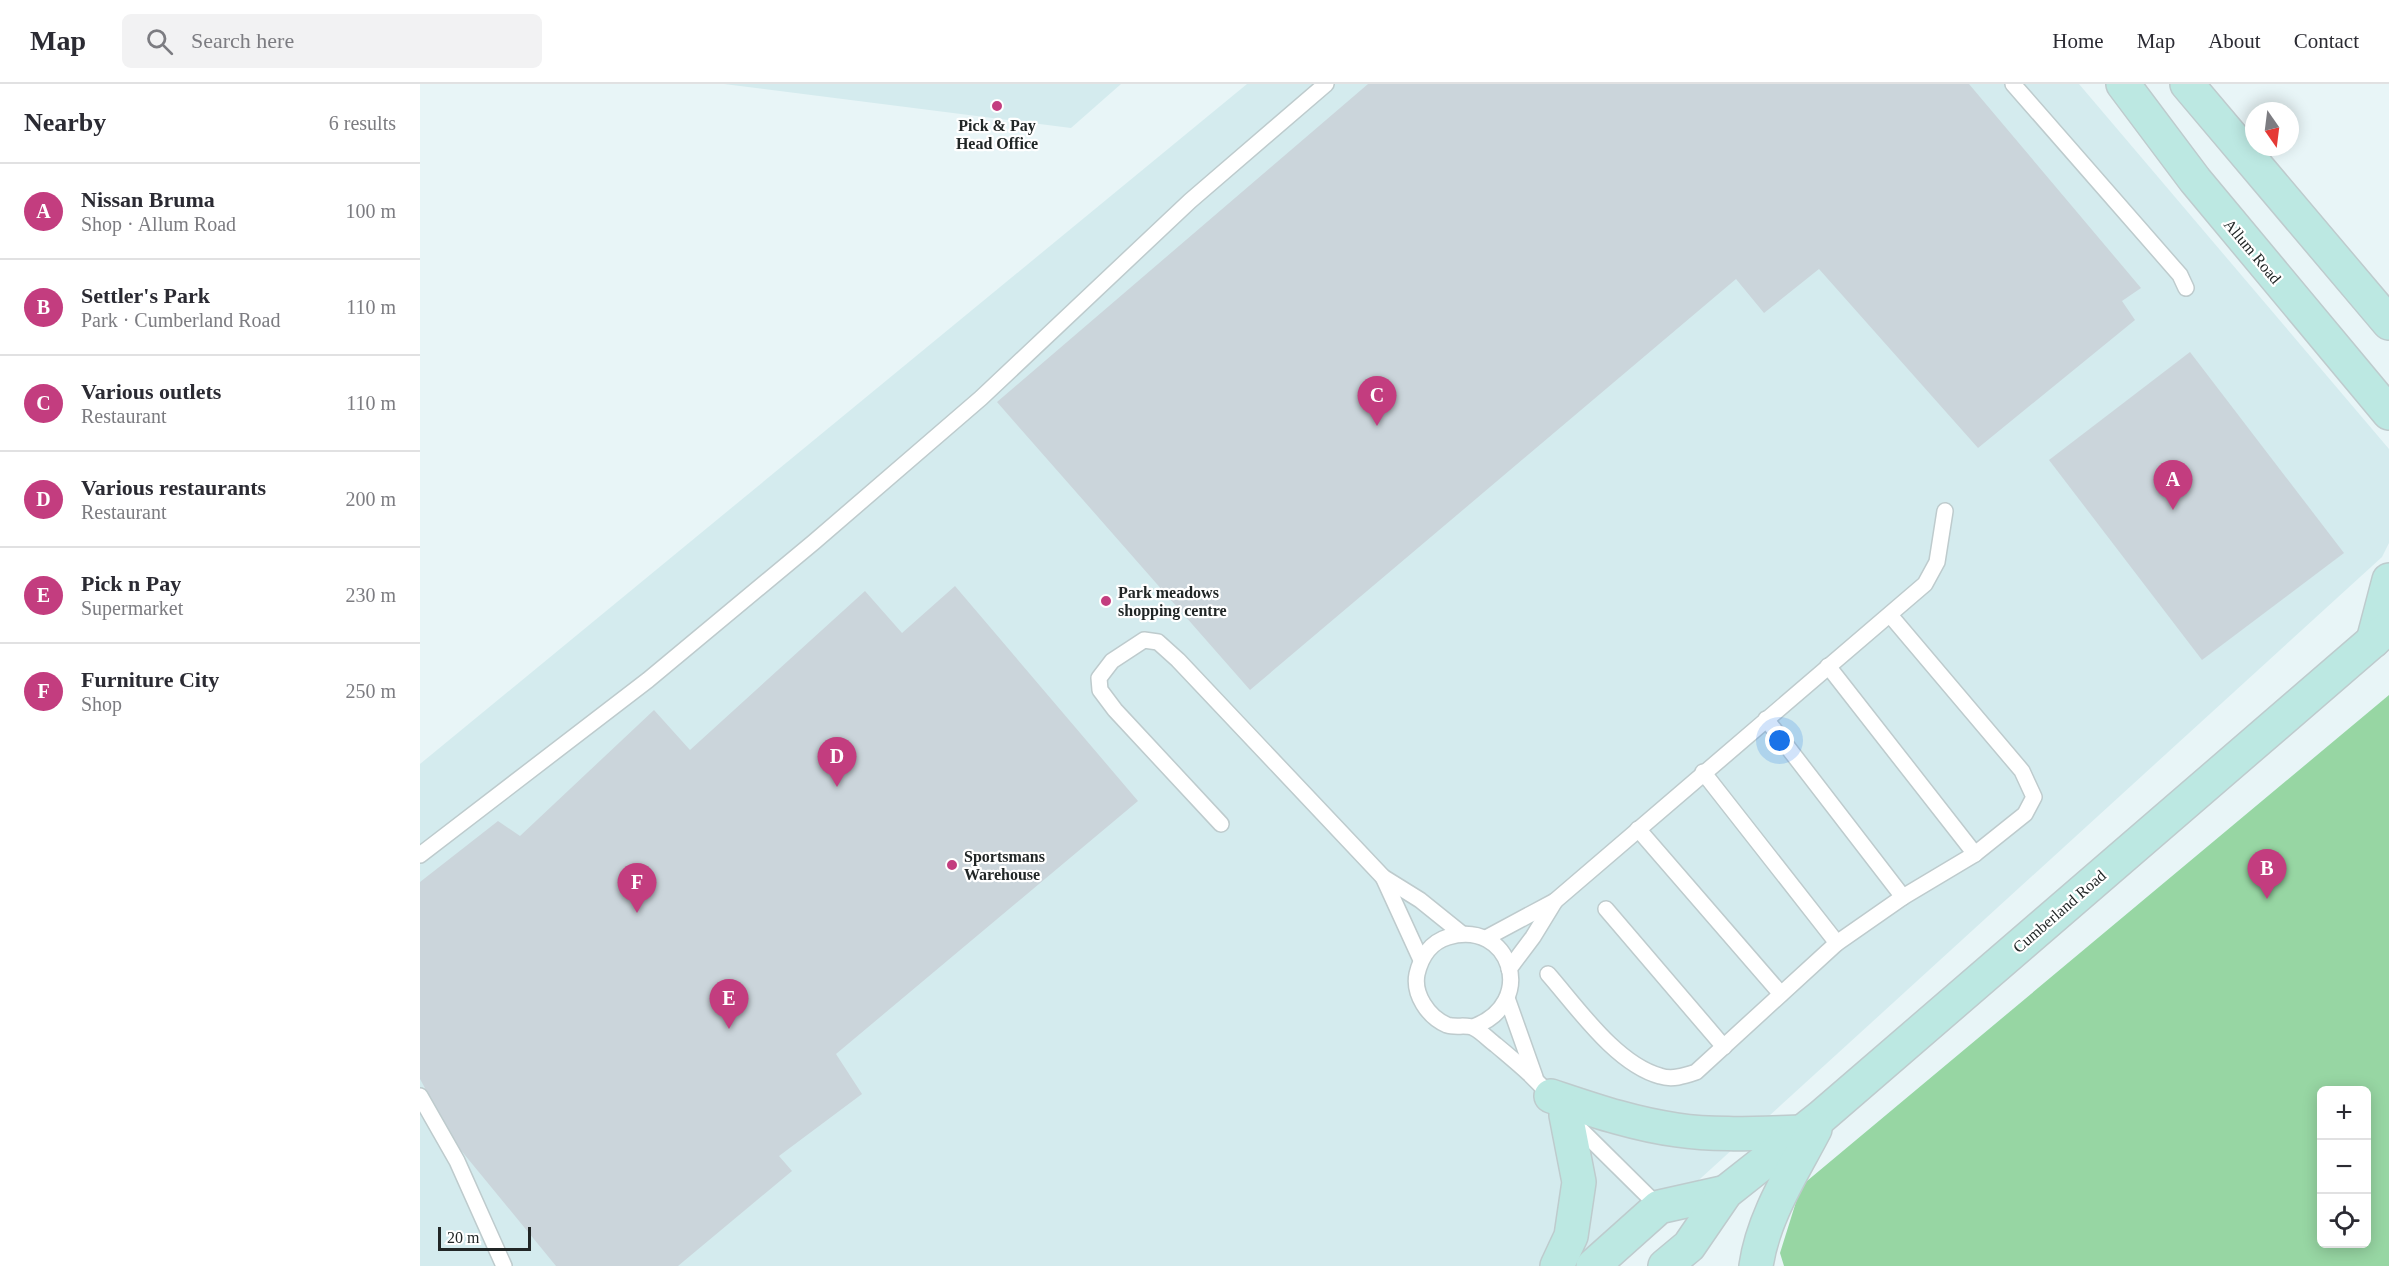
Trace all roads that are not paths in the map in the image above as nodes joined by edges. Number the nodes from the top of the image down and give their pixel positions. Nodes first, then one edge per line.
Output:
1 (1326, 84) edge
2 (2013, 84) edge
3 (2123, 84) edge
4 (2187, 84) edge
5 (2186, 288) dead end
6 (2389, 323) edge
7 (2389, 413) edge
8 (1945, 511) dead end
9 (2389, 580) edge
10 (1890, 615) junction
11 (2376, 643) edge
12 (1828, 666) junction
13 (1766, 719) junction
14 (1703, 772) junction
15 (1221, 824) dead end
16 (1638, 829) junction
17 (1975, 854) junction
18 (420, 855) edge
19 (1383, 877) junction
20 (1903, 897) junction
21 (1555, 901) junction
22 (1606, 909) dead end
23 (1461, 933) junction
24 (1486, 938) junction
25 (1837, 943) junction
26 (1421, 960) junction
27 (1509, 969) junction
28 (1548, 974) dead end
29 (1781, 994) junction
30 (1508, 998) junction
31 (1473, 1027) junction
32 (1724, 1047) junction
33 (420, 1096) edge
34 (1551, 1096) junction
35 (1812, 1125) junction
36 (1726, 1192) junction
37 (1659, 1207) junction
38 (1697, 1256) edge
39 (504, 1266) edge
40 (1557, 1266) edge
41 (1593, 1266) edge
42 (1665, 1266) edge
43 (1756, 1266) edge

1 - 18 lane
2 - 5 lane
3 - 7 main road, Allum Road
4 - 6 main road
8 - 10 lane
9 - 11 main road
10 - 12 lane
10 - 17 lane
11 - 35 main road, Cumberland Road
12 - 13 lane
12 - 17 lane
13 - 14 lane
13 - 20 lane
14 - 16 lane
14 - 25 lane
15 - 19 lane
16 - 21 lane
16 - 29 lane
17 - 20 lane
19 - 23 lane
19 - 26 lane
20 - 25 lane
21 - 24 lane
21 - 27 lane
22 - 32 lane
23 - 24 lane
23 - 26 lane
24 - 27 lane
25 - 29 lane
26 - 31 lane
27 - 30 lane
28 - 32 lane
29 - 32 lane
30 - 31 lane
30 - 34 lane
31 - 34 lane
33 - 39 lane
34 - 35 main road
34 - 37 lane
34 - 40 main road
35 - 36 main road, Cumberland Road
35 - 43 main road
36 - 37 main road, Cumberland Road
36 - 38 main road, Cumberland Road
37 - 38 main road
37 - 41 main road
38 - 42 main road, Cumberland Road

